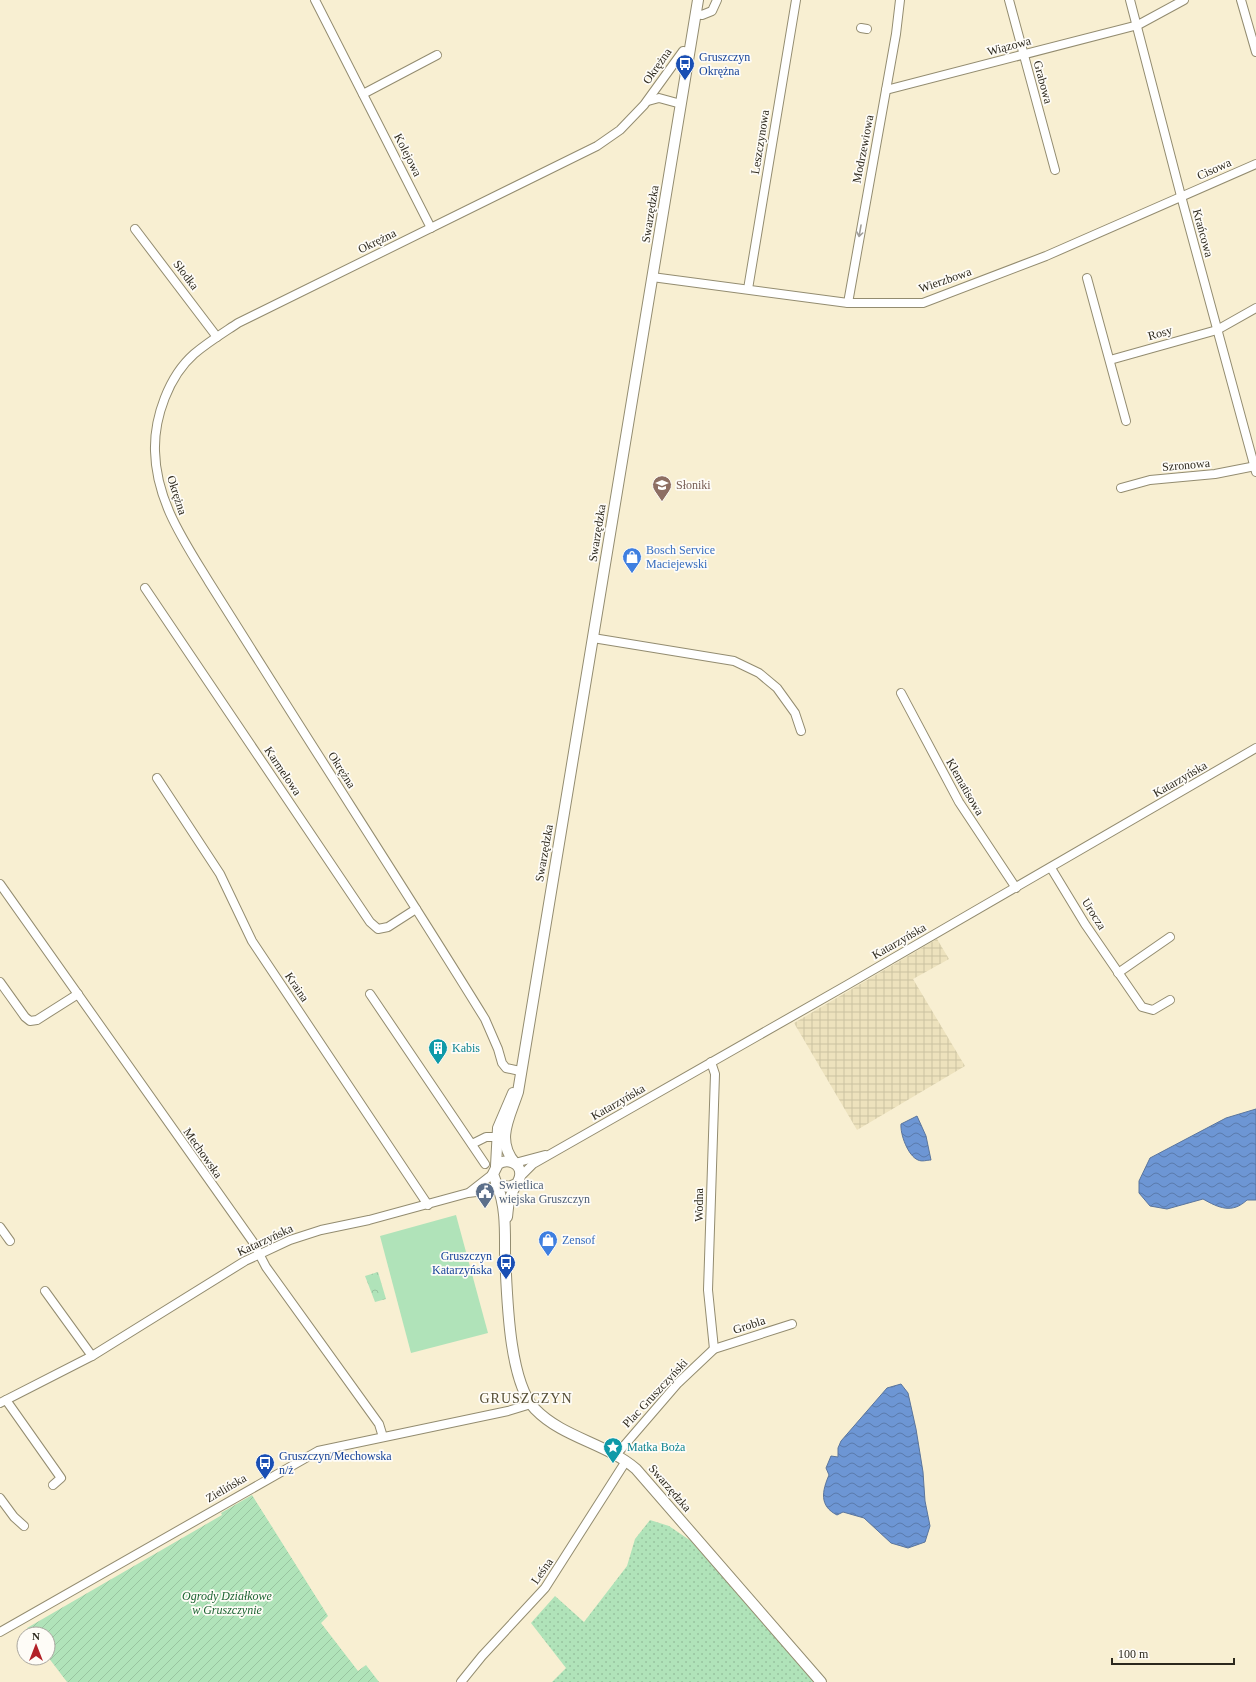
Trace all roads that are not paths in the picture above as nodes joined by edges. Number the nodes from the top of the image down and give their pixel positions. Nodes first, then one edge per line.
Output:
1 (315, 0) edge
2 (698, 0) edge
3 (717, 0) edge
4 (796, 0) edge
5 (900, 0) edge
6 (1009, 0) edge
7 (1130, 0) edge
8 (1184, 0) edge
9 (1241, 0) edge
10 (696, 14) junction
11 (1138, 25) junction
12 (690, 52) junction
13 (1256, 52) edge
14 (437, 55) dead end
15 (1024, 55) junction
16 (886, 90) junction
17 (363, 94) junction
18 (648, 100) junction
19 (681, 104) junction
20 (1256, 164) edge
21 (1055, 170) dead end
22 (1181, 196) junction
23 (431, 228) junction
24 (135, 229) dead end
25 (652, 277) junction
26 (1087, 278) dead end
27 (748, 289) junction
28 (848, 303) junction
29 (1256, 308) edge
30 (1217, 330) junction
31 (217, 336) junction
32 (1110, 360) junction
33 (1126, 421) dead end
34 (1256, 468) edge
35 (1121, 488) dead end
36 (145, 588) dead end
37 (593, 638) junction
38 (901, 693) dead end
39 (801, 732) dead end
40 (1256, 748) edge
41 (157, 778) dead end
42 (1051, 868) junction
43 (0, 884) edge
44 (1016, 888) junction
45 (416, 909) junction
46 (1170, 937) dead end
47 (1118, 972) junction
48 (0, 982) edge
49 (78, 994) junction
50 (370, 994) dead end
51 (1170, 1000) dead end
52 (711, 1062) junction
53 (520, 1071) junction
54 (501, 1137) junction
55 (472, 1144) junction
56 (554, 1153) junction
57 (485, 1164) dead end
58 (515, 1164) junction
59 (495, 1170) junction
60 (518, 1181) junction
61 (497, 1184) junction
62 (468, 1193) junction
63 (428, 1204) junction
64 (0, 1227) edge
65 (505, 1228) junction
66 (10, 1241) dead end
67 (259, 1254) junction
68 (45, 1291) dead end
69 (792, 1324) dead end
70 (714, 1349) junction
71 (92, 1356) junction
72 (3, 1402) edge
73 (530, 1404) junction
74 (383, 1437) junction
75 (616, 1455) junction
76 (626, 1461) junction
77 (53, 1485) dead end
78 (0, 1498) edge
79 (24, 1526) dead end
80 (0, 1632) edge
81 (461, 1682) edge
82 (821, 1682) edge

1 - 17 street, Kolejowa
2 - 10 street, Swarzędzka
3 - 10 street
4 - 27 street, Leszczynowa
5 - 16 street, Modrzewiowa
6 - 15 street, Grabowa
7 - 11 street, Krańcowa
8 - 11 street, Wiązowa
9 - 13 street
10 - 12 street, Swarzędzka
11 - 15 street, Wiązowa
11 - 22 street, Krańcowa
12 - 18 street, Okrężna
12 - 19 street, Swarzędzka
14 - 17 street
15 - 16 street, Wiązowa
15 - 21 street, Grabowa
16 -> 28 street, Modrzewiowa
17 - 23 street, Kolejowa
18 - 19 street, Okrężna
18 - 23 street, Okrężna
19 - 25 street, Swarzędzka
20 - 22 street, Cisowa
22 - 28 street, Wierzbowa
22 - 30 street, Krańcowa
23 - 31 street, Okrężna
24 - 31 street, Słodka
25 - 27 street, Wierzbowa
25 - 37 street, Swarzędzka
26 - 32 street
27 - 28 street, Wierzbowa
29 - 30 street, Rosy
30 - 32 street, Rosy
30 - 34 street, Krańcowa
31 - 45 street, Okrężna
32 - 33 street
34 - 35 street, Szronowa
36 - 45 street, Karmelowa
37 - 39 street
37 - 53 street, Swarzędzka
38 - 44 street, Klematisowa
40 - 42 street, Katarzyńska
41 - 63 street, Kraina
42 - 44 street, Katarzyńska
42 - 47 street, Urocza
43 - 49 street, Mechowska
44 - 52 street, Katarzyńska
45 - 53 street, Okrężna
46 - 47 street
47 - 51 street, Urocza
48 - 49 street
49 - 67 street, Mechowska
50 - 55 street
52 - 56 street, Katarzyńska
52 - 70 street, Wodna
53 - 54 street, Swarzędzka
54 - 55 street
54 - 58 street, Swarzędzka
54 - 59 street, Swarzędzka
55 - 57 street
56 - 58 street, Katarzyńska
56 - 60 street, Katarzyńska
58 - 59 street
58 - 60 street
59 - 61 street
59 - 62 street, Katarzyńska
60 - 61 street
60 - 65 street, Swarzędzka
61 - 62 street, Katarzyńska
61 - 65 street, Swarzędzka
62 - 63 street, Katarzyńska
63 - 67 street, Katarzyńska
64 - 66 street
65 - 73 street, Swarzędzka
67 - 71 street, Katarzyńska
67 - 74 street, Mechowska
68 - 71 street
69 - 70 street, Grobla
70 - 75 street, Plac Gruszczyński
71 - 72 street, Katarzyńska
72 - 77 street
73 - 74 street, Zielińska
73 - 75 street, Swarzędzka
74 - 80 street, Zielińska
75 - 76 street, Swarzędzka
76 - 81 street, Leśna
76 - 82 street, Swarzędzka
78 - 79 street

